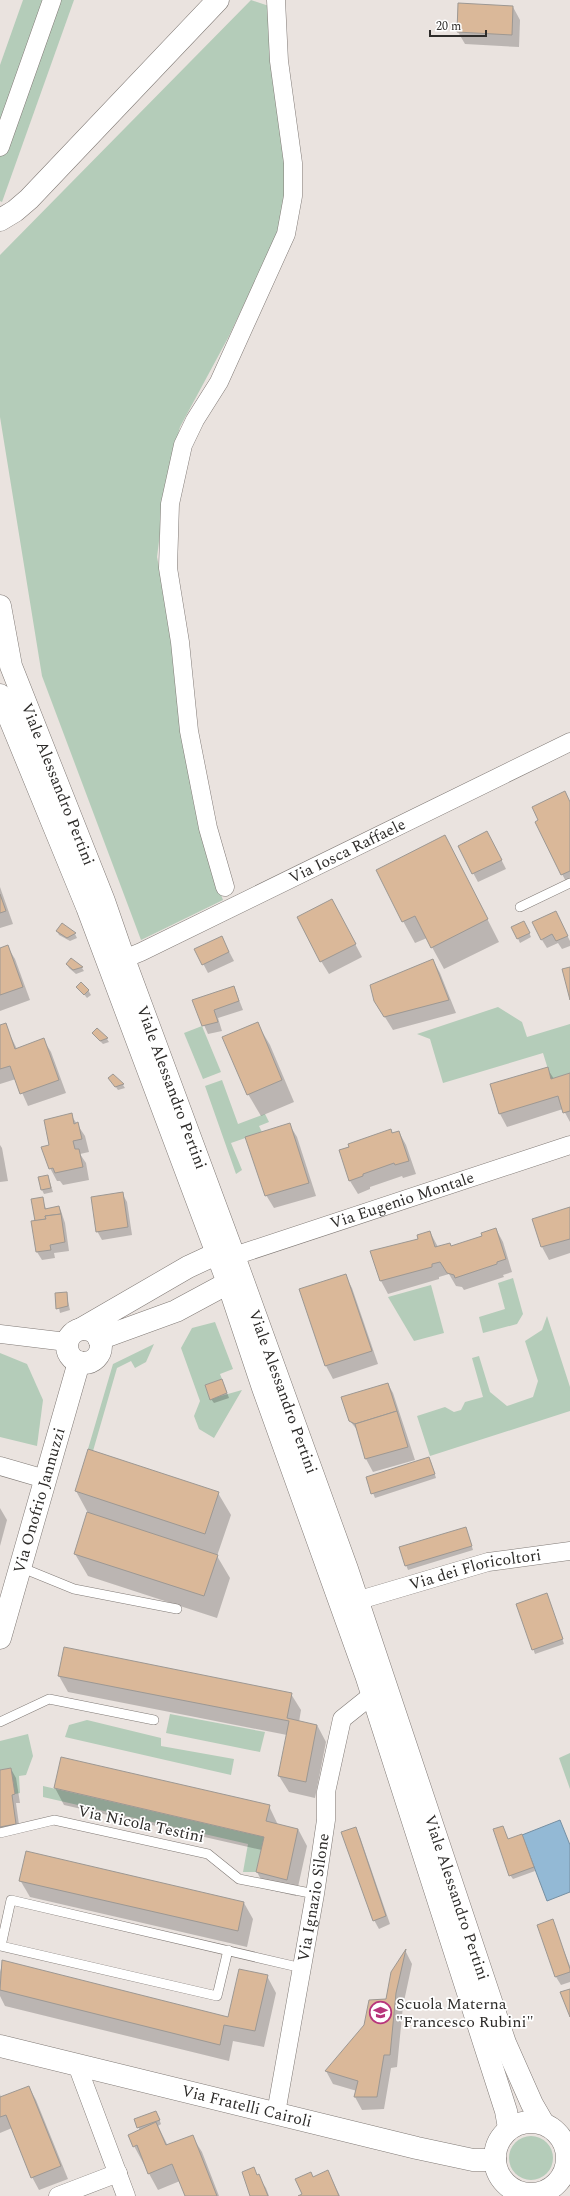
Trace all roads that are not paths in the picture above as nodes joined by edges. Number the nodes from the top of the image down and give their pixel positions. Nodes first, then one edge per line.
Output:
1 (52, 0) edge
2 (218, 0) edge
3 (276, 0) edge
4 (0, 147) edge
5 (0, 220) edge
6 (0, 606) edge
7 (0, 695) edge
8 (570, 742) edge
9 (570, 882) edge
10 (226, 886) dead end
11 (520, 907) dead end
12 (124, 958) junction
13 (570, 1145) edge
14 (225, 1255) junction
15 (228, 1283) junction
16 (0, 1334) edge
17 (82, 1336) junction
18 (79, 1362) junction
19 (0, 1466) edge
20 (45, 1479) junction
21 (570, 1550) edge
22 (20, 1567) junction
23 (338, 1570) junction
24 (349, 1603) junction
25 (177, 1609) dead end
26 (0, 1638) edge
27 (372, 1669) junction
28 (372, 1695) junction
29 (154, 1720) dead end
30 (0, 1722) edge
31 (0, 1833) edge
32 (315, 1894) junction
33 (228, 1950) junction
34 (302, 1968) junction
35 (0, 2046) edge
36 (77, 2065) junction
37 (276, 2113) junction
38 (543, 2123) junction
39 (509, 2128) junction
40 (569, 2155) edge
41 (495, 2160) junction
42 (118, 2173) junction
43 (564, 2184) edge
44 (68, 2194) edge
45 (519, 2194) edge
46 (126, 2196) edge

1 - 4 street
2 - 5 main road
3 - 10 street
6 - 12 main road, Viale Alessandro Pertini
7 - 14 main road, Viale Alessandro Pertini
8 - 12 street, Via Iosca Raffaele
9 - 11 lane
12 - 14 main road, Viale Alessandro Pertini
13 - 14 street, Via Eugenio Montale
14 - 15 main road
14 - 17 main road
14 - 23 main road, Viale Alessandro Pertini
15 - 17 main road
15 - 23 main road
16 - 17 street
17 - 18 main road
17 - 18 main road
18 - 20 main road, Via Onofrio Jannuzzi
19 - 20 street
20 - 22 main road, Via Onofrio Jannuzzi
21 - 24 street, Via dei Floricoltori
22 - 25 lane
22 - 26 main road, Via Onofrio Jannuzzi
23 - 24 main road
24 - 27 main road
27 - 28 main road
27 - 38 main road, Viale Alessandro Pertini
28 - 32 street, Via Ignazio Silone
28 - 39 main road
29 - 30 lane
31 - 32 lane, Via Nicola Testini
32 - 34 street, Via Ignazio Silone
33 - 33 lane
33 - 34 lane
34 - 37 street, Via Ignazio Silone
35 - 36 main road, Via Fratelli Cairoli
36 - 37 main road, Via Fratelli Cairoli
36 - 42 street
37 - 41 main road, Via Fratelli Cairoli
38 - 39 main road
38 - 40 main road
39 - 41 main road
40 - 43 main road
41 - 45 main road
42 - 44 street
42 - 46 street
43 - 45 main road

